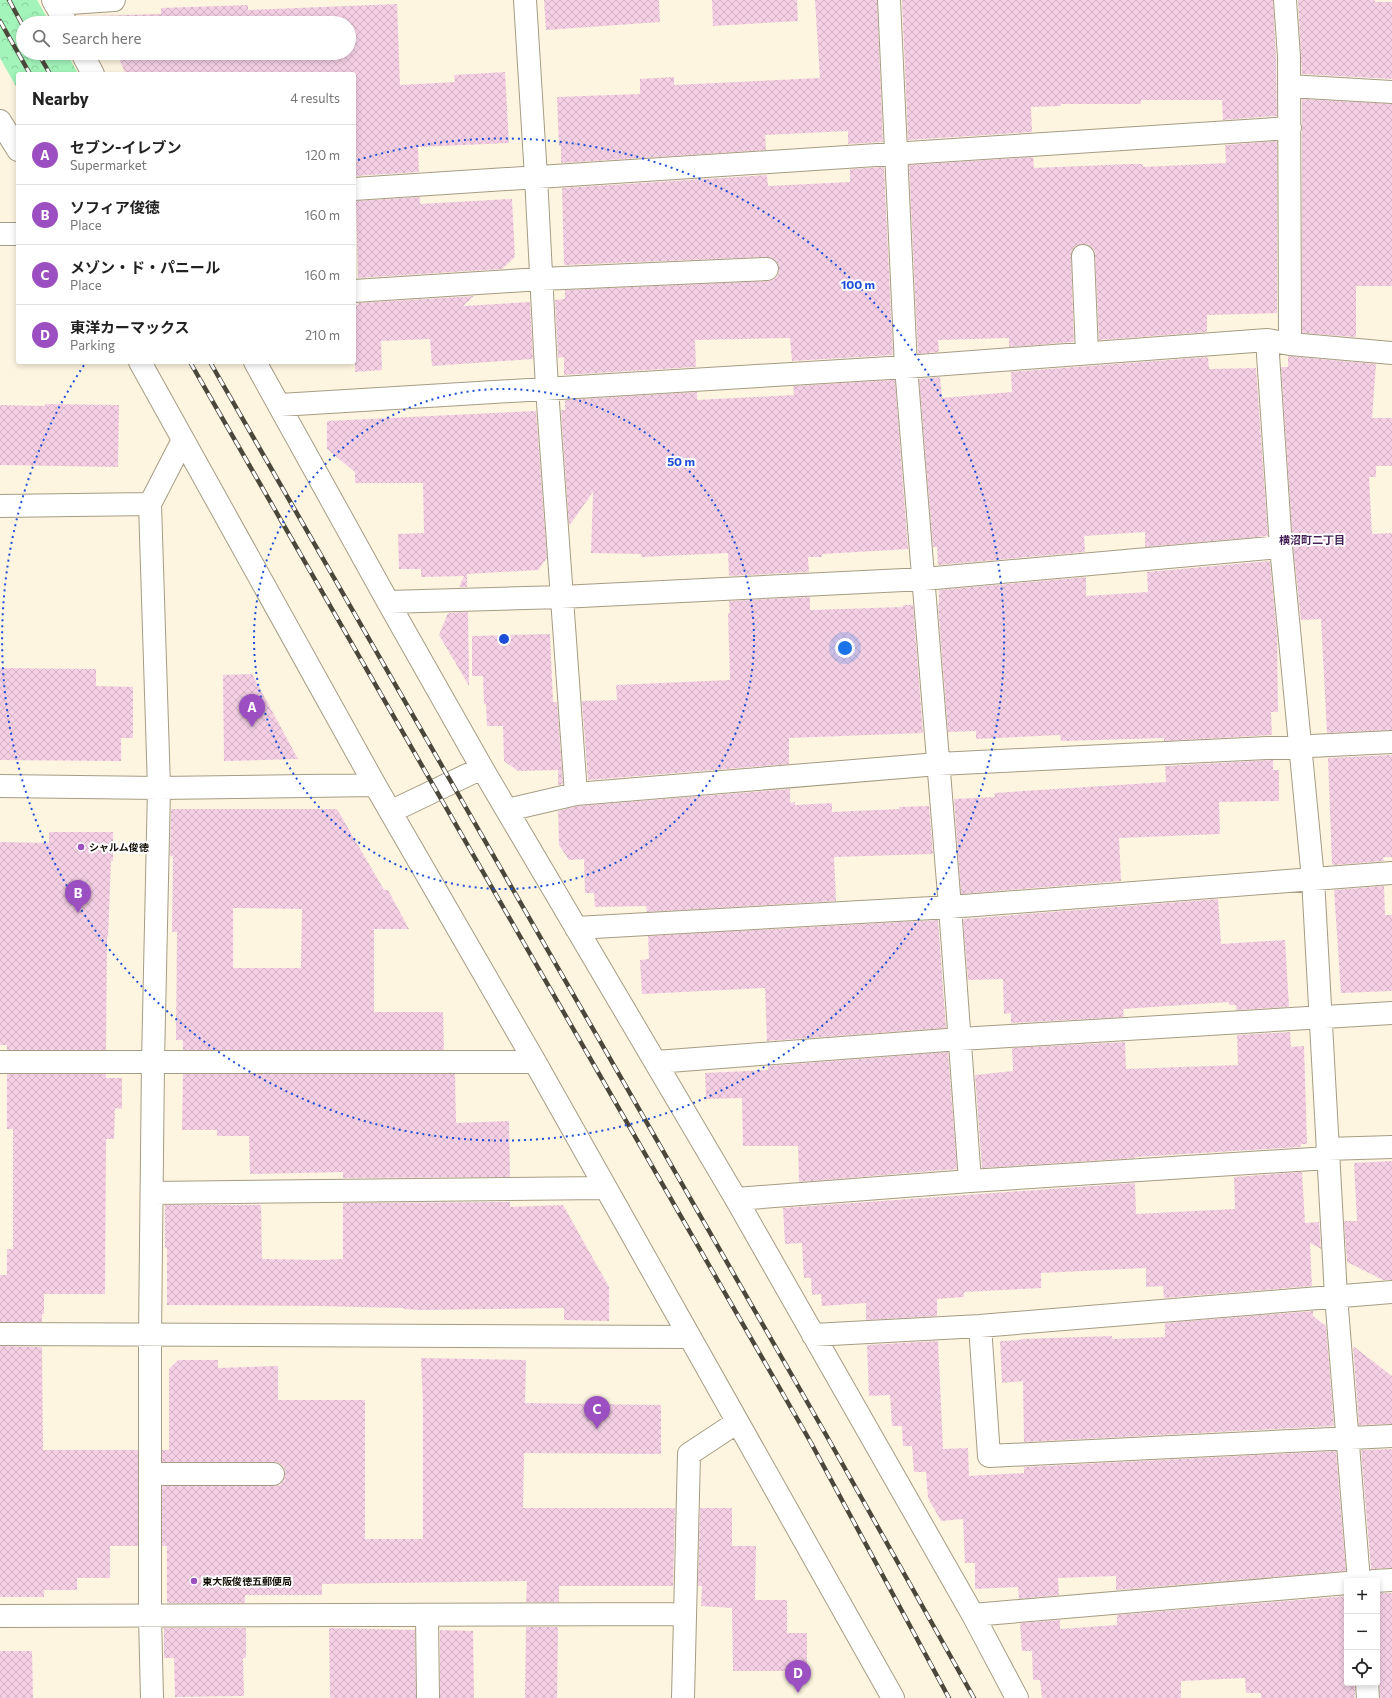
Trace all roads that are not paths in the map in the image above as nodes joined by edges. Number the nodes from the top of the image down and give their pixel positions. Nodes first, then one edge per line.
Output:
1 (114, 0) edge
2 (525, 0) edge
3 (889, 0) edge
4 (1285, 0) edge
5 (54, 2) edge
6 (62, 16) edge
7 (86, 60) edge
8 (93, 72) edge
9 (1289, 86) junction
10 (1392, 92) edge
11 (0, 121) edge
12 (1290, 128) junction
13 (16, 147) edge
14 (896, 152) junction
15 (536, 177) junction
16 (356, 188) edge
17 (0, 234) edge
18 (16, 234) edge
19 (1082, 256) dead end
20 (767, 269) dead end
21 (541, 278) junction
22 (356, 291) edge
23 (1267, 340) junction
24 (1290, 344) junction
25 (1087, 353) junction
26 (1392, 353) edge
27 (141, 364) edge
28 (256, 364) edge
29 (906, 367) junction
30 (547, 389) junction
31 (280, 405) junction
32 (183, 440) junction
33 (150, 504) junction
34 (0, 506) edge
35 (1281, 547) junction
36 (924, 579) junction
37 (561, 597) junction
38 (388, 602) junction
39 (1392, 742) edge
40 (1301, 748) junction
41 (938, 764) junction
42 (482, 768) junction
43 (375, 785) junction
44 (0, 786) edge
45 (159, 788) junction
46 (576, 794) junction
47 (507, 810) junction
48 (392, 811) junction
49 (1392, 873) edge
50 (1313, 879) junction
51 (950, 907) junction
52 (576, 928) junction
53 (1392, 1013) edge
54 (1320, 1019) junction
55 (960, 1039) junction
56 (0, 1062) edge
57 (153, 1062) junction
58 (535, 1062) junction
59 (656, 1062) junction
60 (1392, 1147) edge
61 (1328, 1153) junction
62 (970, 1181) junction
63 (605, 1188) junction
64 (152, 1192) junction
65 (736, 1199) junction
66 (1392, 1292) edge
67 (1336, 1296) junction
68 (980, 1326) junction
69 (0, 1334) edge
70 (814, 1335) junction
71 (150, 1336) junction
72 (689, 1337) junction
73 (736, 1423) junction
74 (1392, 1436) edge
75 (1347, 1440) junction
76 (150, 1474) junction
77 (273, 1474) dead end
78 (1359, 1578) edge
79 (1392, 1580) edge
80 (1380, 1581) edge
81 (1344, 1583) edge
82 (685, 1614) junction
83 (427, 1615) junction
84 (973, 1615) junction
85 (0, 1616) edge
86 (150, 1616) junction
87 (1367, 1686) edge
88 (152, 1698) edge
89 (428, 1698) edge
90 (683, 1698) edge
91 (893, 1698) edge
92 (1017, 1698) edge
93 (1368, 1698) edge

1 - 5 street
2 - 15 street
3 - 14 street
4 - 9 street
5 - 6 street
7 - 8 street
9 - 10 street
9 - 12 street
11 - 13 street
12 - 14 street
12 - 24 street
14 - 15 street
14 - 29 street
15 - 16 street
15 - 21 street
17 - 18 street
19 - 25 street
20 - 21 street
21 - 22 street
21 - 30 street
23 - 24 street
23 - 25 street
23 - 35 street
24 - 26 street
25 - 29 street
27 - 32 street
28 - 31 street
29 - 30 street
29 - 36 street
30 - 31 street
30 - 37 street
31 - 38 street
32 - 33 street
32 - 43 street
33 - 34 street
33 - 45 street
35 - 36 street
35 - 40 street
36 - 37 street
36 - 41 street
37 - 38 street
37 - 46 street
38 - 42 street
39 - 40 street
40 - 41 street
40 - 50 street
41 - 46 street
41 - 51 street
42 - 47 street
42 - 48 street
43 - 45 street
43 - 48 street
44 - 45 street
45 - 57 street
46 - 47 street
47 - 52 street
48 - 58 street
49 - 50 street
50 - 51 street
50 - 54 street
51 - 52 street
51 - 55 street
52 - 59 street
53 - 54 street
54 - 55 street
54 - 61 street
55 - 59 street
55 - 62 street
56 - 57 street
57 - 58 street
57 - 64 street
58 - 63 street
59 - 65 street
60 - 61 street
61 - 62 street
61 - 67 street
62 - 65 street
63 - 64 street
63 - 72 street
64 - 71 street
65 - 70 street
66 - 67 street
67 - 68 street
67 - 75 street
68 - 70 street
68 - 75 street
69 - 71 street
70 - 84 street
71 - 72 street
71 - 76 street
72 - 73 street
73 - 82 street
73 - 91 street
74 - 75 street
75 - 78 street
76 - 77 street
76 - 86 street
79 - 80 street
81 - 84 street
82 - 83 street
82 - 90 street
83 - 86 street
83 - 89 street
84 - 92 street
85 - 86 street
86 - 88 street
87 - 93 street

